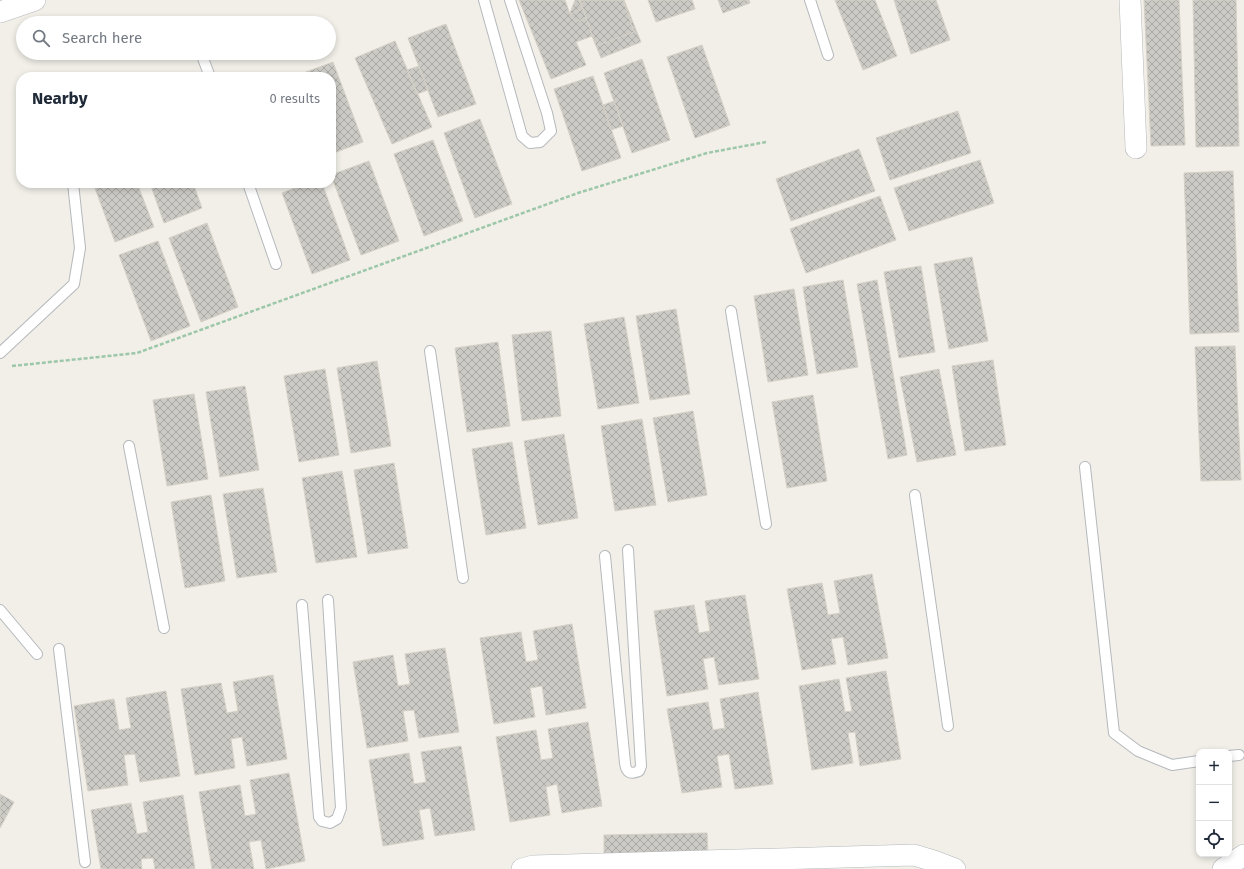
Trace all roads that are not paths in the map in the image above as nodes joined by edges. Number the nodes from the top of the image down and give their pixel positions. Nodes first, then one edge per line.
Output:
1 (35, 0) edge
2 (484, 0) edge
3 (510, 0) edge
4 (810, 0) edge
5 (1130, 0) edge
6 (0, 12) edge
7 (828, 56) dead end
8 (204, 60) edge
9 (208, 72) edge
10 (1136, 148) dead end
11 (74, 188) edge
12 (250, 188) edge
13 (276, 264) dead end
14 (731, 311) dead end
15 (430, 351) dead end
16 (0, 353) edge
17 (130, 446) dead end
18 (1084, 467) dead end
19 (915, 495) dead end
20 (766, 524) dead end
21 (628, 550) dead end
22 (605, 556) dead end
23 (463, 578) dead end
24 (328, 600) dead end
25 (302, 605) dead end
26 (0, 610) edge
27 (164, 628) dead end
28 (59, 649) dead end
29 (37, 654) dead end
30 (948, 726) dead end
31 (1196, 762) edge
32 (1244, 855) edge
33 (85, 862) dead end
34 (522, 869) edge
35 (955, 869) edge
36 (1223, 869) edge

1 - 6 street
2 - 3 lane
4 - 7 lane
5 - 10 street
8 - 9 lane
11 - 16 lane
12 - 13 lane
14 - 20 lane
15 - 23 lane
17 - 27 lane
18 - 31 lane
19 - 30 lane
21 - 22 lane
24 - 25 lane
26 - 29 lane
28 - 33 lane
32 - 36 street
34 - 35 street

